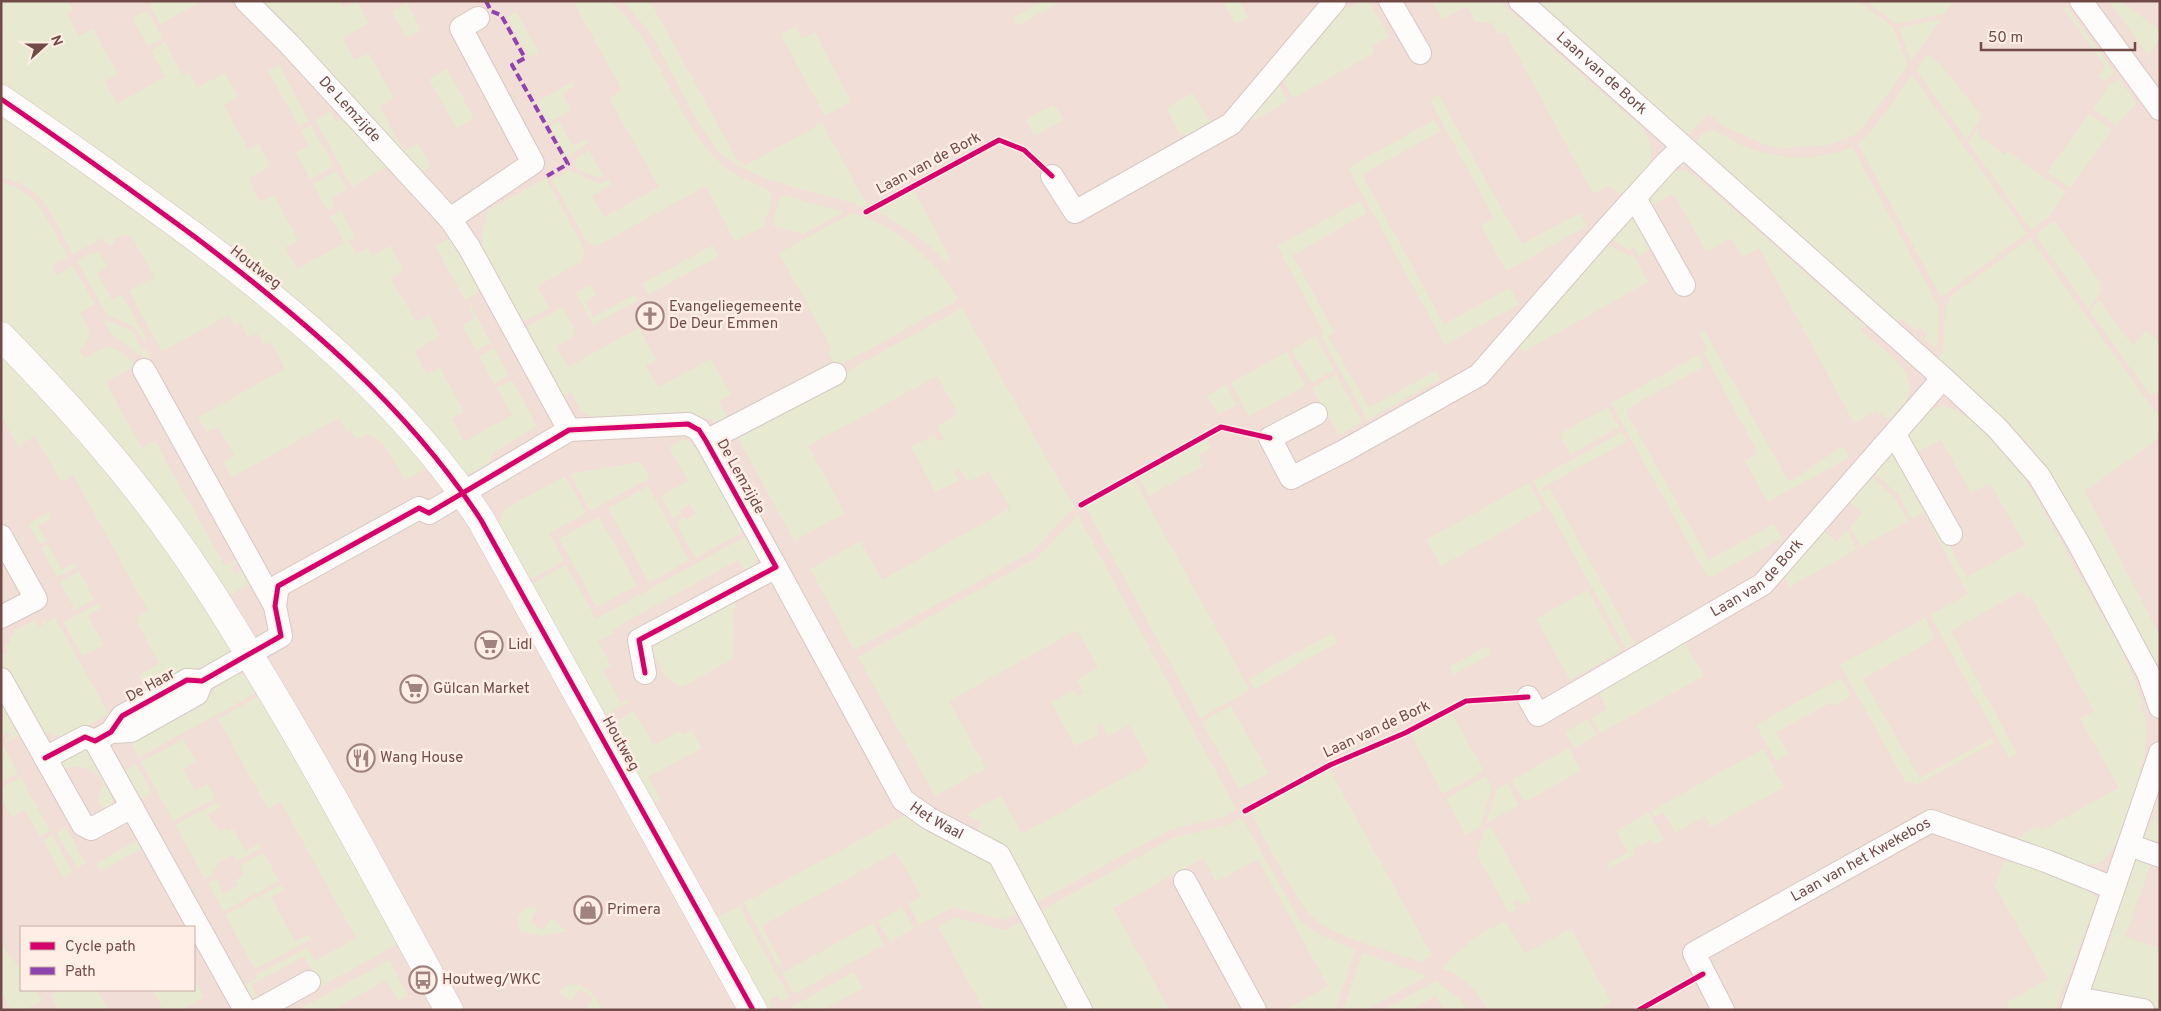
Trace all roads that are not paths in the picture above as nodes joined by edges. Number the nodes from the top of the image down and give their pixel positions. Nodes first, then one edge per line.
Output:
1 (246, 1) edge
2 (1335, 1) edge
3 (1390, 1) edge
4 (1520, 1) edge
5 (2081, 1) edge
6 (478, 18) dead end
7 (1420, 53) dead end
8 (1, 99) edge
9 (2160, 110) edge
10 (1682, 148) junction
11 (1052, 176) dead end
12 (1636, 198) junction
13 (450, 219) junction
14 (1684, 285) dead end
15 (1, 336) edge
16 (144, 370) dead end
17 (835, 374) dead end
18 (1943, 378) junction
19 (1316, 414) dead end
20 (569, 430) junction
21 (1895, 435) junction
22 (706, 441) junction
23 (463, 492) junction
24 (1951, 534) dead end
25 (1, 536) edge
26 (776, 567) junction
27 (275, 606) junction
28 (1, 617) edge
29 (250, 655) junction
30 (645, 673) dead end
31 (1, 679) edge
32 (1528, 697) dead end
33 (2160, 707) edge
34 (103, 737) junction
35 (2160, 753) edge
36 (45, 758) junction
37 (132, 807) junction
38 (2129, 846) junction
39 (2160, 856) edge
40 (1185, 881) dead end
41 (2114, 888) junction
42 (309, 982) dead end
43 (2074, 1004) edge
44 (245, 1010) edge
45 (258, 1010) edge
46 (449, 1010) edge
47 (753, 1010) edge
48 (1081, 1010) edge
49 (1255, 1010) edge
50 (1723, 1010) edge
51 (2143, 1010) edge

1 - 13 street, De Lemzijde
2 - 11 street
3 - 7 street
4 - 10 street, Laan van de Bork
5 - 9 street
6 - 13 street
8 - 23 street, Houtweg
10 - 12 street
10 - 18 street, Laan van de Bork
12 - 14 street
12 - 19 street
13 - 20 street, De Lemzijde
15 - 29 street
16 - 27 street
17 - 22 street, De Lemzijde
18 - 21 street, Laan van de Bork
18 - 33 street, Laan van de Bork
20 - 22 street, De Lemzijde
20 - 23 street, De Lemzijde
21 - 24 street
21 - 32 street, Laan van de Bork
22 - 26 street, De Lemzijde
23 - 27 street
23 - 47 street, Houtweg
25 - 28 street
26 - 30 street
26 - 48 street, Het Waal
27 - 29 street
29 - 34 street, De Haar
29 - 46 street
31 - 36 street
34 - 36 street
34 - 37 street
35 - 38 street
36 - 37 street
37 - 44 street
38 - 39 street
38 - 41 street
40 - 49 street
41 - 43 street
41 - 50 street, Laan van het Kwekebos
42 - 45 street
43 - 51 street

